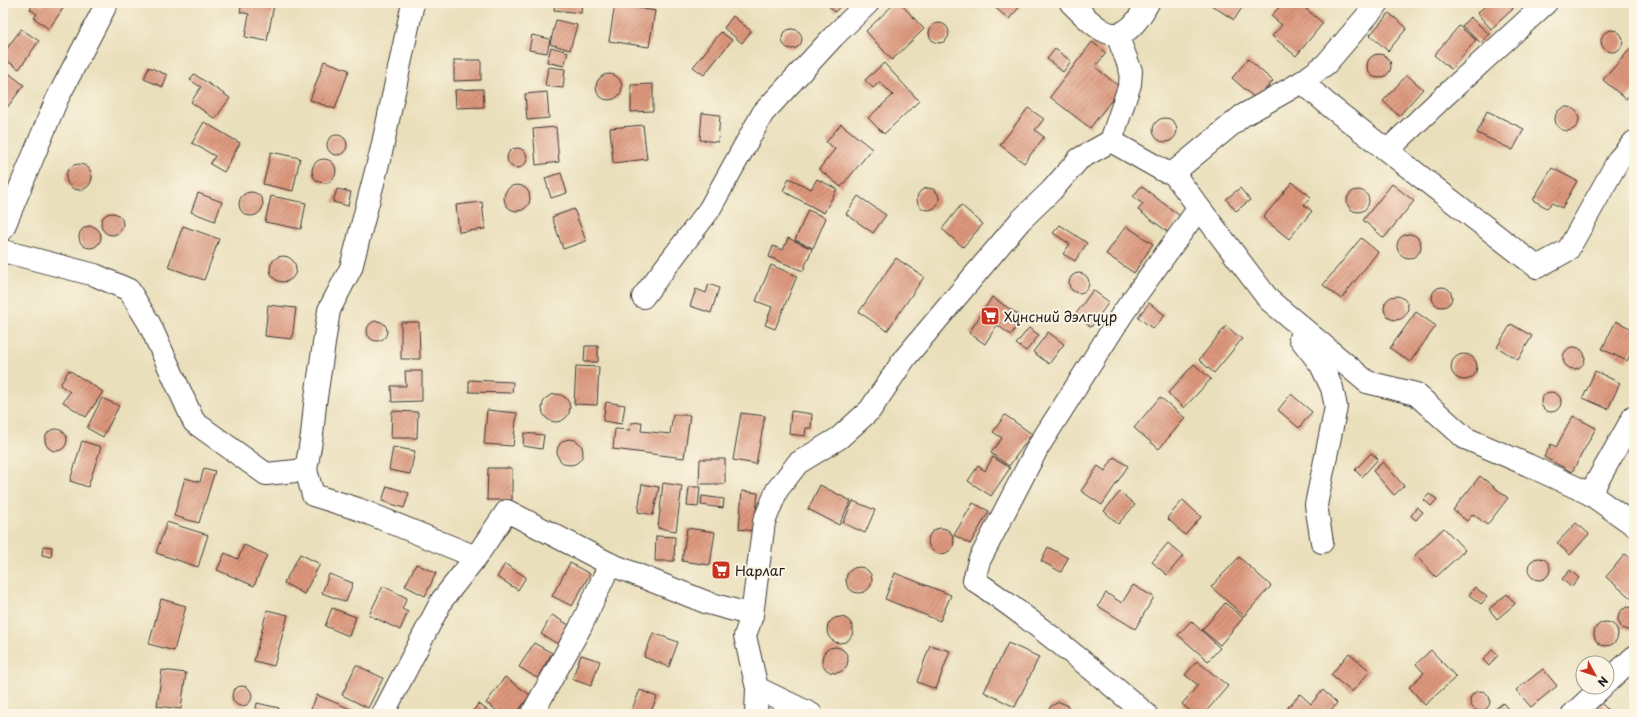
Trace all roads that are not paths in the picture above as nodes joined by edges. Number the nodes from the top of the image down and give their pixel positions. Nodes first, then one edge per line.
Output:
1 (107, 3) edge
2 (413, 3) edge
3 (868, 3) edge
4 (1071, 3) edge
5 (1148, 3) edge
6 (1378, 3) edge
7 (1546, 3) edge
8 (1117, 35) junction
9 (1302, 82) junction
10 (1111, 141) junction
11 (1634, 142) edge
12 (1388, 150) junction
13 (1173, 173) junction
14 (1199, 208) junction
15 (3, 229) edge
16 (3, 251) edge
17 (643, 297) dead end
18 (1269, 300) junction
19 (1634, 416) edge
20 (306, 470) junction
21 (1590, 494) junction
22 (1634, 525) edge
23 (1322, 542) dead end
24 (476, 558) junction
25 (610, 564) junction
26 (752, 615) junction
27 (1634, 657) edge
28 (1615, 675) edge
29 (757, 688) junction
30 (1593, 695) edge
31 (383, 714) edge
32 (532, 714) edge
33 (756, 714) edge
34 (811, 714) edge
35 (1146, 714) edge
36 (1573, 714) edge

1 - 15 street
2 - 20 street
3 - 17 street
4 - 8 street
5 - 8 street
6 - 9 street
7 - 12 street
8 - 10 street
9 - 12 street
9 - 13 street
10 - 13 street
10 - 26 street
11 - 12 street
13 - 14 street
14 - 18 street
14 - 35 street
16 - 20 street
18 - 21 street
18 - 23 street
19 - 21 street
20 - 24 street
21 - 22 street
24 - 25 street
24 - 31 street
25 - 26 street
25 - 32 street
26 - 29 street
27 - 28 street
29 - 33 street
29 - 34 street
30 - 36 street

